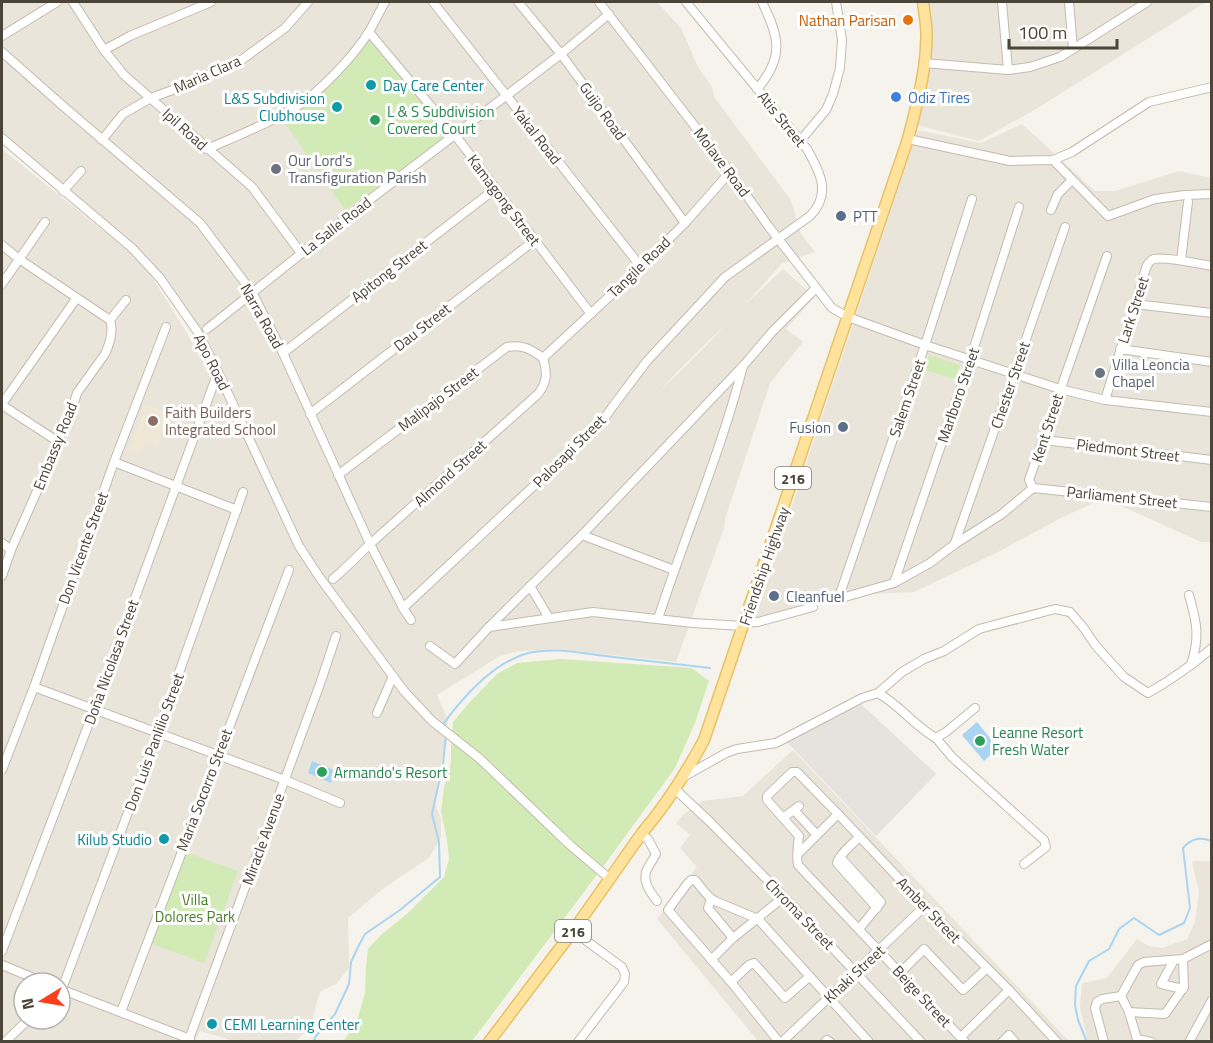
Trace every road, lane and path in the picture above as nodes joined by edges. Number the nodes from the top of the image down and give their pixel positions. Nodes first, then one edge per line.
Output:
1 (57, 2) edge
2 (74, 2) edge
3 (211, 2) edge
4 (308, 2) edge
5 (385, 2) edge
6 (433, 2) edge
7 (518, 2) edge
8 (599, 2) edge
9 (686, 2) edge
10 (762, 2) edge
11 (836, 2) edge
12 (923, 2) edge
13 (1002, 2) edge
14 (1069, 2) edge
15 (1147, 2) edge
16 (609, 14) junction
17 (369, 32) junction
18 (2, 36) edge
19 (1073, 49) junction
20 (104, 50) junction
21 (2, 52) edge
22 (561, 54) junction
23 (924, 63) junction
24 (1008, 70) junction
25 (1212, 87) edge
26 (757, 89) junction
27 (506, 95) junction
28 (151, 98) junction
29 (455, 135) junction
30 (2, 138) edge
31 (908, 139) junction
32 (102, 140) junction
33 (800, 141) junction
34 (207, 149) junction
35 (1053, 160) junction
36 (81, 171) dead end
37 (730, 172) junction
38 (1072, 180) junction
39 (495, 189) junction
40 (63, 191) junction
41 (1212, 194) edge
42 (972, 199) dead end
43 (1188, 202) dead end
44 (1019, 207) dead end
45 (1051, 210) dead end
46 (45, 222) dead end
47 (685, 223) junction
48 (1065, 227) dead end
49 (779, 238) junction
50 (535, 240) junction
51 (2, 245) edge
52 (301, 254) junction
53 (1107, 256) dead end
54 (19, 259) junction
55 (1180, 261) junction
56 (1212, 266) edge
57 (641, 267) junction
58 (2, 284) edge
59 (816, 288) junction
60 (252, 292) junction
61 (76, 298) junction
62 (126, 300) dead end
63 (1136, 304) junction
64 (1212, 313) edge
65 (591, 314) junction
66 (848, 317) junction
67 (110, 320) junction
68 (166, 327) dead end
69 (207, 329) dead end
70 (925, 345) junction
71 (1120, 349) junction
72 (283, 353) junction
73 (543, 357) junction
74 (970, 360) junction
75 (1212, 362) edge
76 (743, 366) junction
77 (218, 372) junction
78 (1014, 374) junction
79 (728, 381) junction
80 (737, 388) junction
81 (1059, 389) junction
82 (1105, 400) junction
83 (2, 405) edge
84 (1212, 412) edge
85 (310, 414) junction
86 (1044, 440) junction
87 (57, 441) junction
88 (1212, 460) edge
89 (114, 462) junction
90 (338, 475) junction
91 (176, 486) junction
92 (1033, 488) junction
93 (243, 492) dead end
94 (1212, 507) edge
95 (237, 510) junction
96 (582, 535) junction
97 (2, 543) edge
98 (370, 544) junction
99 (955, 544) junction
100 (11, 550) junction
101 (289, 570) dead end
102 (674, 570) junction
103 (2, 576) edge
104 (333, 579) dead end
105 (894, 583) junction
106 (530, 586) junction
107 (1189, 595) dead end
108 (813, 607) dead end
109 (403, 608) junction
110 (549, 618) junction
111 (658, 619) junction
112 (411, 620) dead end
113 (743, 625) junction
114 (489, 627) junction
115 (336, 636) dead end
116 (430, 646) dead end
117 (1212, 648) edge
118 (1191, 666) junction
119 (393, 676) junction
120 (34, 687) junction
121 (878, 693) junction
122 (975, 708) dead end
123 (94, 710) junction
124 (377, 713) dead end
125 (158, 732) junction
126 (936, 738) junction
127 (218, 755) junction
128 (2, 770) edge
129 (685, 776) junction
130 (285, 780) junction
131 (675, 790) junction
132 (340, 803) dead end
133 (838, 814) junction
134 (784, 817) junction
135 (641, 834) junction
136 (817, 835) junction
137 (859, 837) junction
138 (798, 854) junction
139 (1024, 864) dead end
140 (610, 879) junction
141 (784, 897) junction
142 (711, 900) junction
143 (657, 901) dead end
144 (925, 906) junction
145 (758, 919) junction
146 (859, 929) junction
147 (573, 932) junction
148 (733, 938) junction
149 (1212, 944) edge
150 (879, 950) junction
151 (2, 951) edge
152 (1179, 959) junction
153 (711, 960) junction
154 (2, 965) edge
155 (987, 968) junction
156 (17, 971) edge
157 (68, 971) edge
158 (856, 972) junction
159 (900, 973) junction
160 (809, 977) junction
161 (731, 982) junction
162 (1183, 989) junction
163 (1009, 990) junction
164 (72, 994) edge
165 (1120, 996) junction
166 (828, 998) junction
167 (1212, 1000) edge
168 (121, 1011) junction
169 (1129, 1012) junction
170 (866, 1039) edge
171 (963, 1039) edge
172 (189, 1040) edge
173 (489, 1041) edge
174 (578, 1041) edge
175 (781, 1041) edge
176 (825, 1041) edge
177 (830, 1041) edge
178 (855, 1041) edge
179 (921, 1041) edge
180 (1002, 1041) edge
181 (1015, 1041) edge
182 (1057, 1041) edge
183 (1104, 1041) edge
184 (1151, 1041) edge
185 (1189, 1041) edge

1 - 18 street
2 - 20 street, Ipil Road
3 - 20 street
4 - 28 street, Maria Clara
5 - 17 street
6 - 27 street, Yakal Road
7 - 22 street, Guijo Road
8 - 16 street, Molave Road
9 - 26 street, Atis Street
10 - 26 street
11 - 33 street
12 - 23 main road, Friendship Highway / 216
13 - 24 street
14 - 19 street
15 - 19 street
16 - 22 street, La Salle Road
16 - 37 street, Molave Road
17 - 29 street, Kamagong Street
17 - 34 street
19 - 24 street
20 - 28 street, Ipil Road
21 - 32 street, Narra Road
22 - 27 street, La Salle Road
22 - 47 street, Guijo Road
23 - 24 street
23 - 31 main road, Friendship Highway / 216
25 - 35 street
26 - 33 street, Atis Street
27 - 29 street, La Salle Road
27 - 57 street, Yakal Road
28 - 32 street, Maria Clara
28 - 34 street, Ipil Road
29 - 39 street, Kamagong Street
29 - 52 street, La Salle Road
30 - 40 street, Apo Road
31 - 35 street
31 - 66 main road, Friendship Highway / 216
32 - 60 street, Narra Road
33 - 49 street, Atis Street
34 - 52 street, Ipil Road
35 - 38 street
36 - 40 street
37 - 47 street, Tangile Road
37 - 49 street, Molave Road
38 - 41 street
38 - 45 street
39 - 50 street, Kamagong Street
39 - 72 street, Apitong Street
40 - 77 street, Apo Road
42 - 70 street, Salem Street
43 - 55 street
44 - 74 street, Marlboro Street
46 - 54 street
47 - 57 street, Tangile Road
48 - 78 street, Chester Street
49 - 59 street, Molave Road
49 - 109 street, Palosapi Street
50 - 65 street, Kamagong Street
50 - 85 street, Dau Street
51 - 54 street
52 - 60 street, La Salle Road
53 - 81 street, Kent Street
54 - 58 street
54 - 61 street
55 - 56 street
55 - 63 street, Lark Street
57 - 65 street, Tangile Road
59 - 66 street, Molave Road
59 - 76 street
60 - 69 street, La Salle Road
60 - 72 street, Narra Road
61 - 67 street
61 - 83 street
62 - 67 street
63 - 64 street
63 - 71 street, Lark Street
65 - 73 street, Tangile Road
66 - 70 street, Molave Road
66 - 113 main road, Friendship Highway / 216
67 - 87 street, Embassy Road
68 - 89 street, Don Vicente Street
70 - 74 street, Molave Road
70 - 105 street, Salem Street
71 - 75 street
71 - 82 street, Lark Street
72 - 85 street, Narra Road
73 - 90 street, Malipajo Street
73 - 98 street, Almond Street
74 - 78 street, Molave Road
74 - 105 street, Marlboro Street
76 - 79 street
76 - 80 street
77 - 91 street, Doña Nicolasa Street
77 - 119 street, Apo Road
78 - 81 street, Molave Road
78 - 99 street, Chester Street
79 - 80 street
79 - 96 street
80 - 102 street
81 - 82 street, Molave Road
81 - 86 street, Kent Street
82 - 84 street, Molave Road
83 - 87 street
85 - 90 street, Narra Road
86 - 88 street, Piedmont Street
86 - 92 street, Kent Street
87 - 100 street, Embassy Road
89 - 91 street
89 - 120 street, Don Vicente Street
90 - 98 street, Narra Road
91 - 95 street
91 - 123 street, Doña Nicolasa Street
92 - 94 street, Parliament Street
92 - 99 street
93 - 95 street, Don Luis Panlilio Street
95 - 125 street, Don Luis Panlilio Street
96 - 102 street
96 - 106 street
97 - 100 street
98 - 104 street, Almond Street
98 - 109 street, Narra Road
99 - 105 street
100 - 103 street, Embassy Road
101 - 127 street, Maria Socorro Street
102 - 111 street
106 - 110 street
106 - 114 street
107 - 118 street
108 - 113 street
109 - 112 street, Narra Road
110 - 111 street
110 - 114 street
111 - 113 street
113 - 129 main road, Friendship Highway / 216
114 - 116 street
115 - 130 street, Miracle Avenue
117 - 118 street
118 - 121 street
119 - 124 street
119 - 140 street, Apo Road
120 - 123 street
120 - 128 street, Don Vicente Street
121 - 126 street
121 - 129 street
122 - 126 street
123 - 125 street
123 - 151 street, Doña Nicolasa Street
125 - 127 street
125 - 157 street, Don Luis Panlilio Street
126 - 139 street
127 - 130 street
127 - 168 street, Maria Socorro Street
129 - 131 main road, Friendship Highway / 216
130 - 132 street
130 - 172 street, Miracle Avenue
131 - 135 main road, Friendship Highway / 216
131 - 141 street, Chroma Street
133 - 134 street, Amber Street
133 - 136 street
133 - 137 street, Amber Street
134 - 136 street
134 - 138 street, Amber Street
135 - 140 main road, Friendship Highway / 216
135 - 143 street
136 - 138 street
137 - 144 street, Amber Street
137 - 146 street
138 - 146 street, Amber Street
140 - 147 main road, Friendship Highway / 216
141 - 145 street
141 - 158 street, Chroma Street
142 - 145 street
142 - 148 street
142 - 153 street
144 - 150 street, Khaki Street
144 - 155 street, Amber Street
145 - 148 street
145 - 160 street
146 - 150 street, Amber Street
147 - 173 main road, Friendship Highway / 216
147 - 174 street
148 - 153 street
149 - 152 street
150 - 158 street, Khaki Street
150 - 159 street, Beige Street
152 - 162 street
152 - 162 street
152 - 165 street
153 - 161 street
154 - 156 street
155 - 159 street
155 - 163 street, Amber Street
158 - 166 street, Khaki Street
158 - 179 street, Chroma Street
159 - 171 street, Beige Street
160 - 161 street
160 - 166 street
161 - 175 street
162 - 169 street
163 - 171 street
163 - 182 street, Amber Street
164 - 168 street
165 - 169 street
165 - 183 street
166 - 170 street
166 - 175 street, Khaki Street
167 - 185 street
168 - 172 street
169 - 184 street
170 - 178 street
176 - 177 street
180 - 181 street

